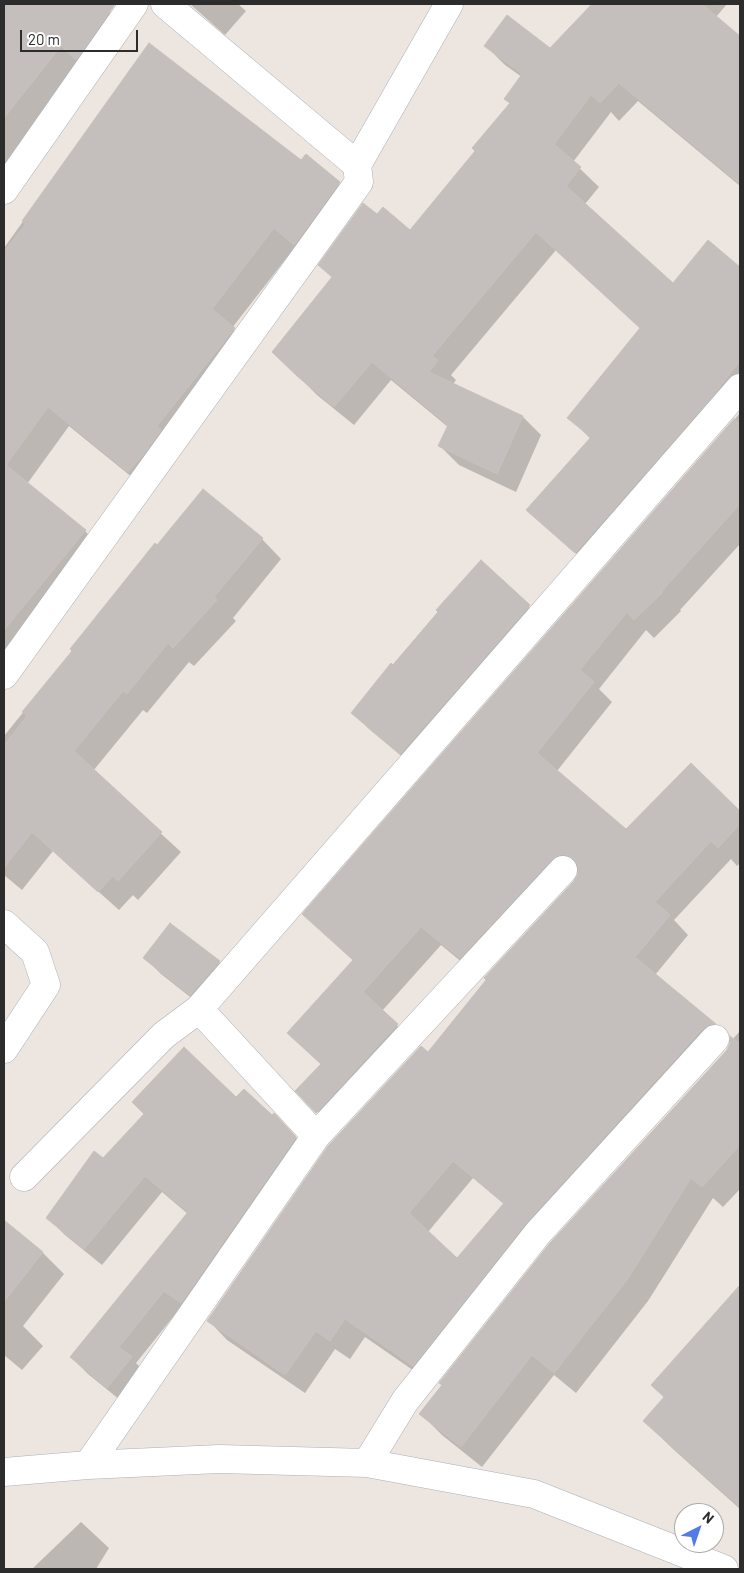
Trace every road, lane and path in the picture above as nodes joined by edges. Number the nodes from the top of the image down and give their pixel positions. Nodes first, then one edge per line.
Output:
1 (134, 4) edge
2 (165, 4) edge
3 (449, 4) edge
4 (357, 165) junction
5 (4, 190) edge
6 (740, 388) edge
7 (4, 675) edge
8 (563, 870) dead end
9 (4, 924) edge
10 (199, 1009) junction
11 (716, 1039) dead end
12 (4, 1049) edge
13 (316, 1136) junction
14 (24, 1178) dead end
15 (367, 1462) junction
16 (88, 1465) junction
17 (4, 1472) edge
18 (724, 1569) edge

1 - 5 street
2 - 4 street
3 - 4 street
4 - 7 street
6 - 10 street
8 - 13 street
9 - 12 street
10 - 13 street
10 - 14 street
11 - 15 street
13 - 16 street
15 - 16 street
15 - 18 street
16 - 17 street

